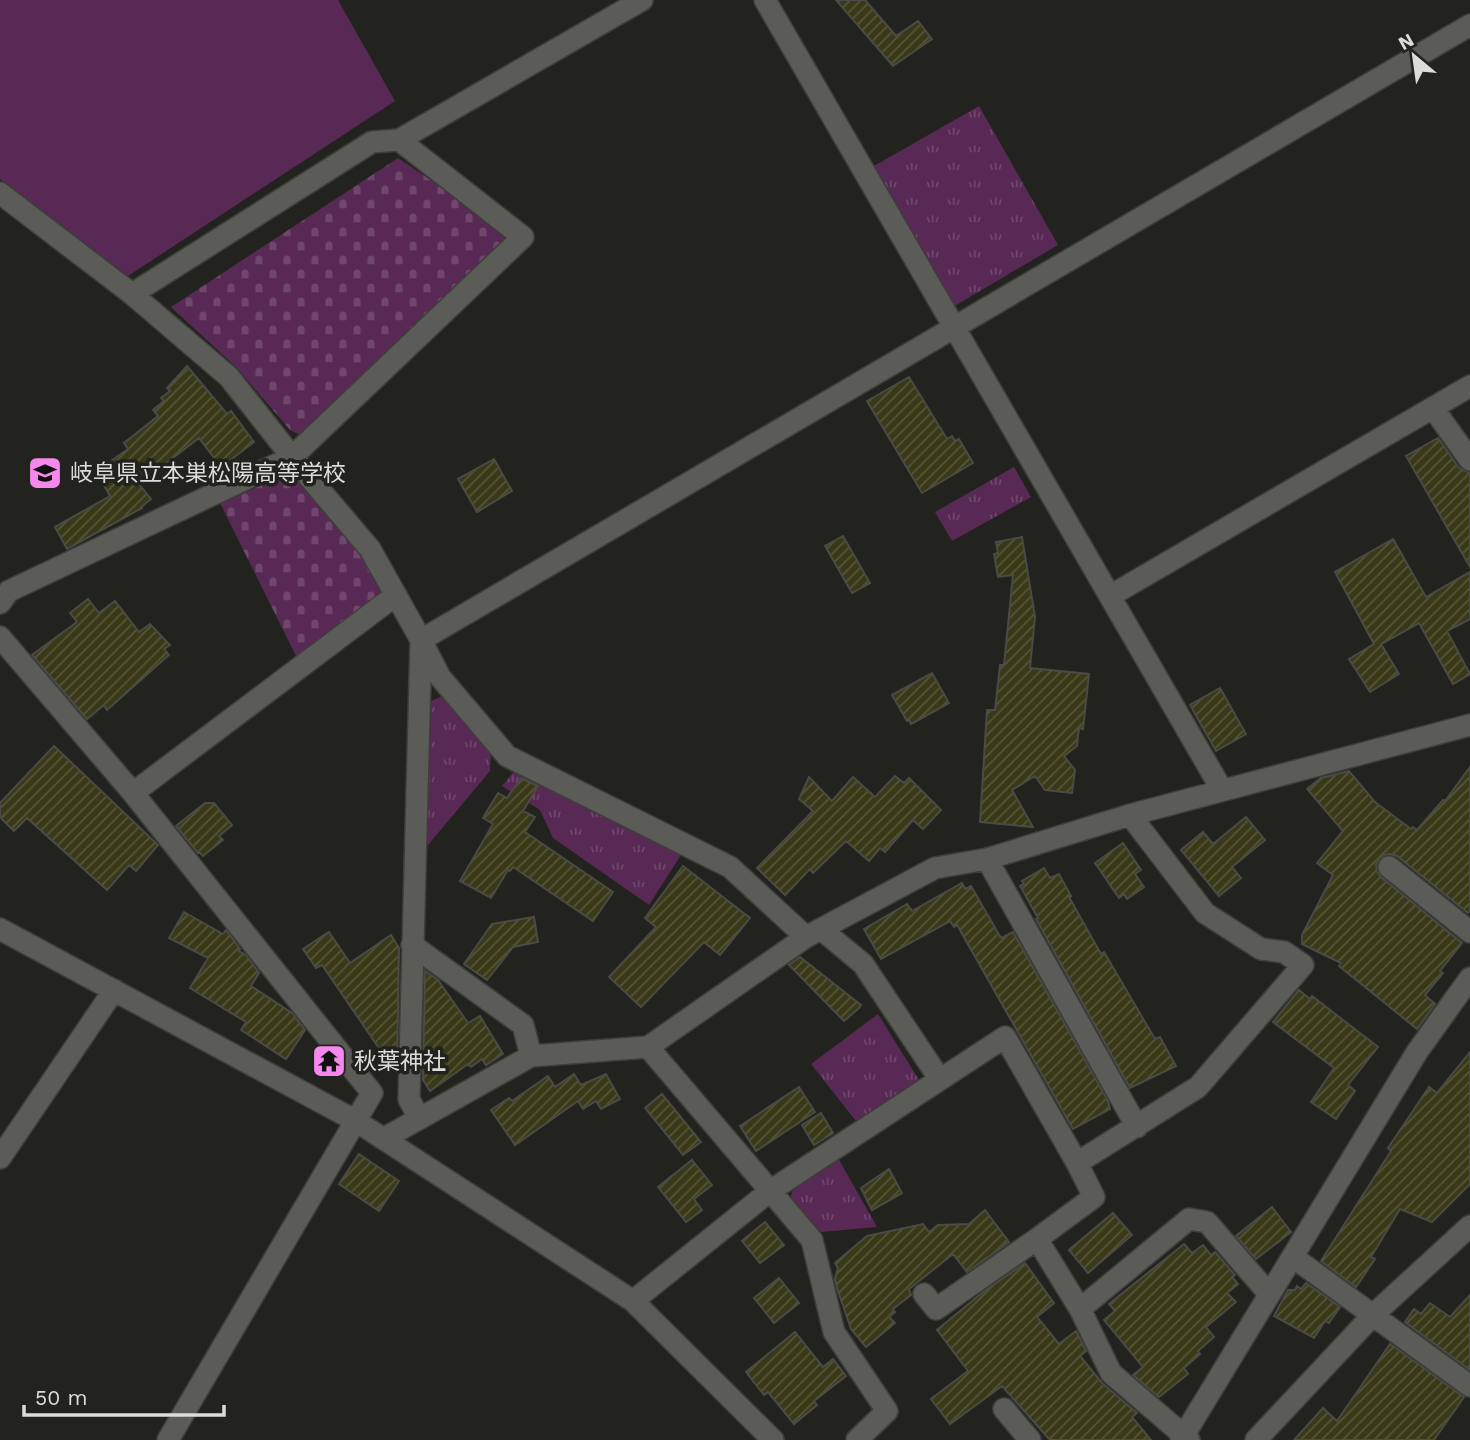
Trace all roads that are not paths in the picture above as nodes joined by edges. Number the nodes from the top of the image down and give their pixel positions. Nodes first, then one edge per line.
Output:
1 (642, 0) edge
2 (765, 0) edge
3 (1470, 25) edge
4 (399, 140) junction
5 (0, 193) edge
6 (132, 293) junction
7 (954, 327) junction
8 (1470, 386) edge
9 (1433, 408) junction
10 (292, 457) junction
11 (1470, 460) edge
12 (396, 595) junction
13 (1110, 596) junction
14 (0, 603) edge
15 (0, 637) edge
16 (421, 640) junction
17 (1470, 725) edge
18 (1222, 790) junction
19 (133, 793) junction
20 (1130, 815) junction
21 (987, 859) junction
22 (1389, 867) dead end
23 (0, 929) edge
24 (1470, 932) edge
25 (813, 933) junction
26 (412, 945) junction
27 (1470, 978) edge
28 (114, 990) junction
29 (648, 1047) junction
30 (531, 1056) junction
31 (939, 1078) junction
32 (419, 1118) junction
33 (356, 1121) junction
34 (1137, 1127) junction
35 (383, 1139) junction
36 (0, 1158) edge
37 (1077, 1163) junction
38 (770, 1191) junction
39 (1470, 1227) edge
40 (1037, 1239) junction
41 (1293, 1257) junction
42 (924, 1294) dead end
43 (1269, 1294) junction
44 (633, 1301) junction
45 (1080, 1309) junction
46 (1373, 1315) junction
47 (1470, 1385) edge
48 (1004, 1409) dead end
49 (1184, 1439) edge
50 (168, 1440) edge
51 (773, 1440) edge
52 (857, 1440) edge
53 (1030, 1440) edge
54 (1256, 1440) edge

1 - 4 street
2 - 7 street
3 - 7 street
4 - 6 street
4 - 10 street
5 - 6 street
6 - 10 street
7 - 13 street
7 - 16 street
8 - 9 street
9 - 11 street
9 - 13 street
10 - 12 street
10 - 14 street
12 - 16 street
12 - 19 street
13 - 18 street
15 - 19 street
16 - 25 street
16 - 26 street
17 - 18 street
18 - 20 street
19 - 33 street
20 - 21 street
20 - 34 street
21 - 25 street
21 - 34 street
22 - 24 street
23 - 28 street
25 - 29 street
25 - 31 street
26 - 30 street
26 - 32 street
27 - 41 street
28 - 33 street
28 - 36 street
29 - 30 street
29 - 38 street
30 - 32 street
31 - 37 street
31 - 38 street
32 - 35 street
33 - 35 street
33 - 50 street
34 - 37 street
35 - 44 street
37 - 40 street
38 - 44 street
38 - 52 street
39 - 46 street
40 - 42 street
40 - 45 street
41 - 43 street
41 - 46 street
43 - 45 street
43 - 49 street
44 - 51 street
45 - 49 street
46 - 47 street
46 - 54 street
48 - 53 street

